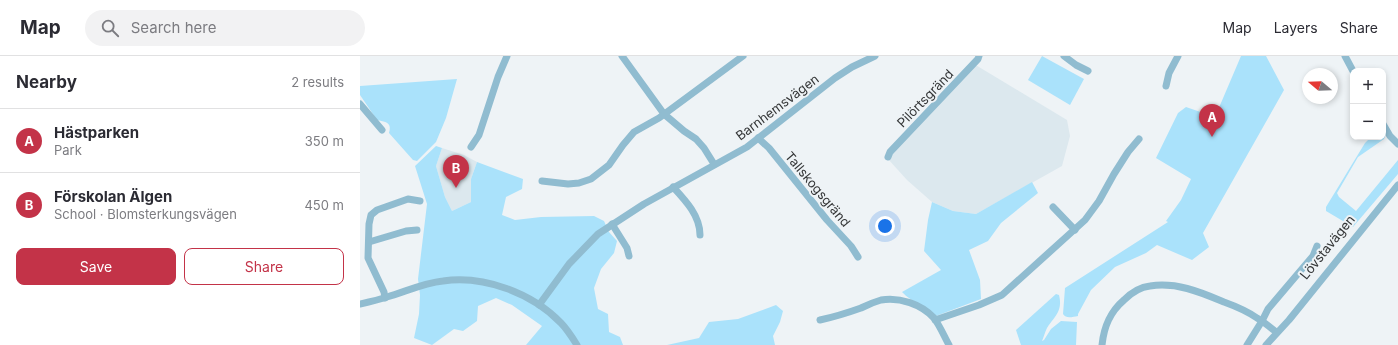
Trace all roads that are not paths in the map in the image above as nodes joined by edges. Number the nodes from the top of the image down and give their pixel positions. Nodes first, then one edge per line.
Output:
1 (507, 56) edge
2 (622, 56) edge
3 (743, 56) edge
4 (875, 56) edge
5 (979, 56) edge
6 (1064, 56) edge
7 (1178, 56) edge
8 (1345, 56) edge
9 (1351, 68) edge
10 (1088, 71) dead end
11 (1166, 86) dead end
12 (360, 104) edge
13 (664, 114) junction
14 (1386, 129) edge
15 (382, 130) dead end
16 (758, 138) junction
17 (1139, 139) dead end
18 (1398, 144) edge
19 (471, 147) dead end
20 (888, 157) dead end
21 (714, 164) junction
22 (1398, 178) edge
23 (542, 181) dead end
24 (1398, 185) edge
25 (673, 187) junction
26 (420, 201) dead end
27 (1053, 206) dead end
28 (612, 224) junction
29 (417, 230) dead end
30 (1075, 230) junction
31 (700, 235) dead end
32 (369, 242) junction
33 (1317, 246) dead end
34 (629, 256) dead end
35 (858, 257) dead end
36 (386, 298) junction
37 (360, 304) edge
38 (539, 305) junction
39 (820, 320) dead end
40 (935, 320) junction
41 (1262, 321) junction
42 (1276, 332) junction
43 (577, 345) edge
44 (949, 345) edge
45 (1102, 345) edge
46 (1247, 345) edge
47 (1266, 345) edge

1 - 19 street
2 - 13 street
3 - 13 street
4 - 16 street, Barnhemsvägen
5 - 20 street, Pilörtsgränd
6 - 10 street
7 - 11 street
8 - 9 street
12 - 15 street
13 - 21 street
13 - 23 street
14 - 18 street
16 - 21 street, Barnhemsvägen
16 - 35 street, Tallskogsgränd
17 - 30 street
21 - 25 street, Barnhemsvägen
22 - 42 street, Lövstavägen
24 - 42 street, Lövstavägen
25 - 28 street, Barnhemsvägen
25 - 31 street
26 - 32 street
27 - 30 street
28 - 34 street
28 - 38 street, Barnhemsvägen
29 - 32 street
30 - 40 street
32 - 36 street
33 - 41 street
36 - 37 street
36 - 38 street
38 - 43 street
39 - 40 street
40 - 44 street
41 - 42 street
41 - 45 street
41 - 46 street
42 - 47 street, Lövstavägen

